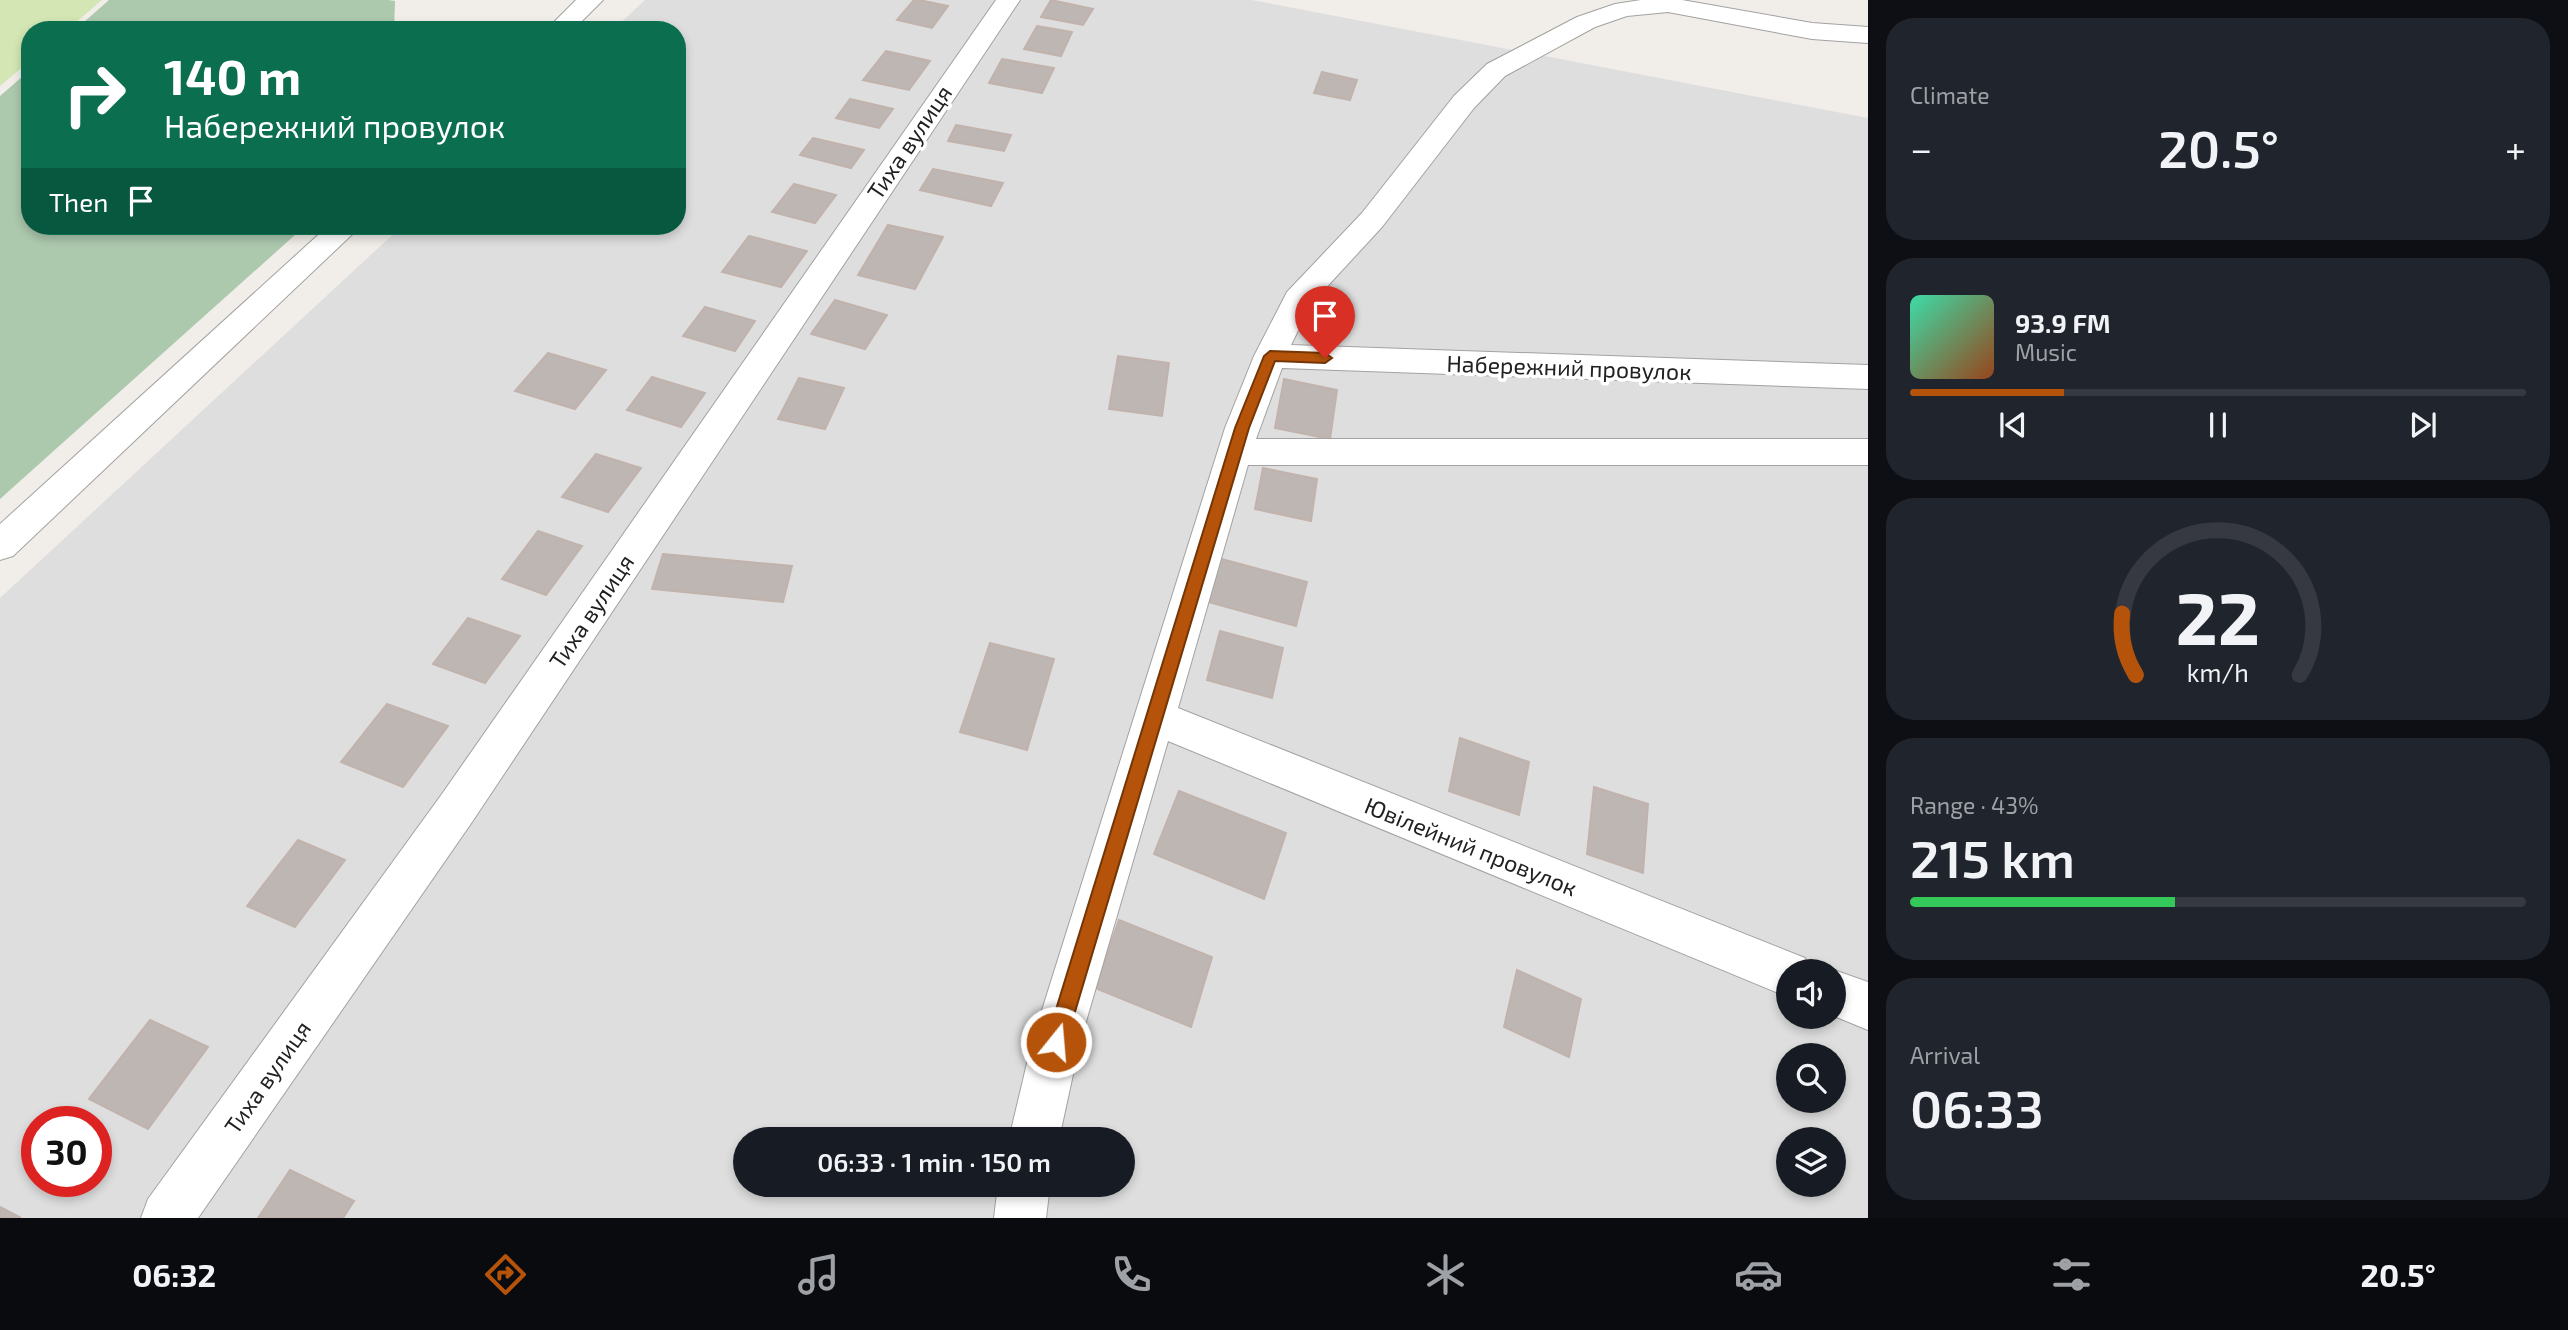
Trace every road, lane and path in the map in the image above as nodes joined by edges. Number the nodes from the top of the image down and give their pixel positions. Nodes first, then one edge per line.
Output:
1 (590, 0) edge
2 (1008, 0) edge
3 (568, 21) edge
4 (1868, 35) edge
5 (336, 235) edge
6 (1270, 356) junction
7 (1868, 377) edge
8 (1235, 452) junction
9 (1868, 452) edge
10 (0, 546) edge
11 (1154, 717) junction
12 (1776, 969) edge
13 (1846, 998) edge
14 (1868, 1006) edge
15 (1037, 1127) edge
16 (1023, 1197) edge
17 (167, 1218) edge
18 (1020, 1218) edge

1 - 3 street
2 - 17 street, Тиха вулиця
4 - 6 street
5 - 10 street
6 - 7 street, Набережний провулок
6 - 8 street
8 - 9 street
8 - 11 street
11 - 12 street, Ювілейний провулок
11 - 15 street
13 - 14 street
16 - 18 street

